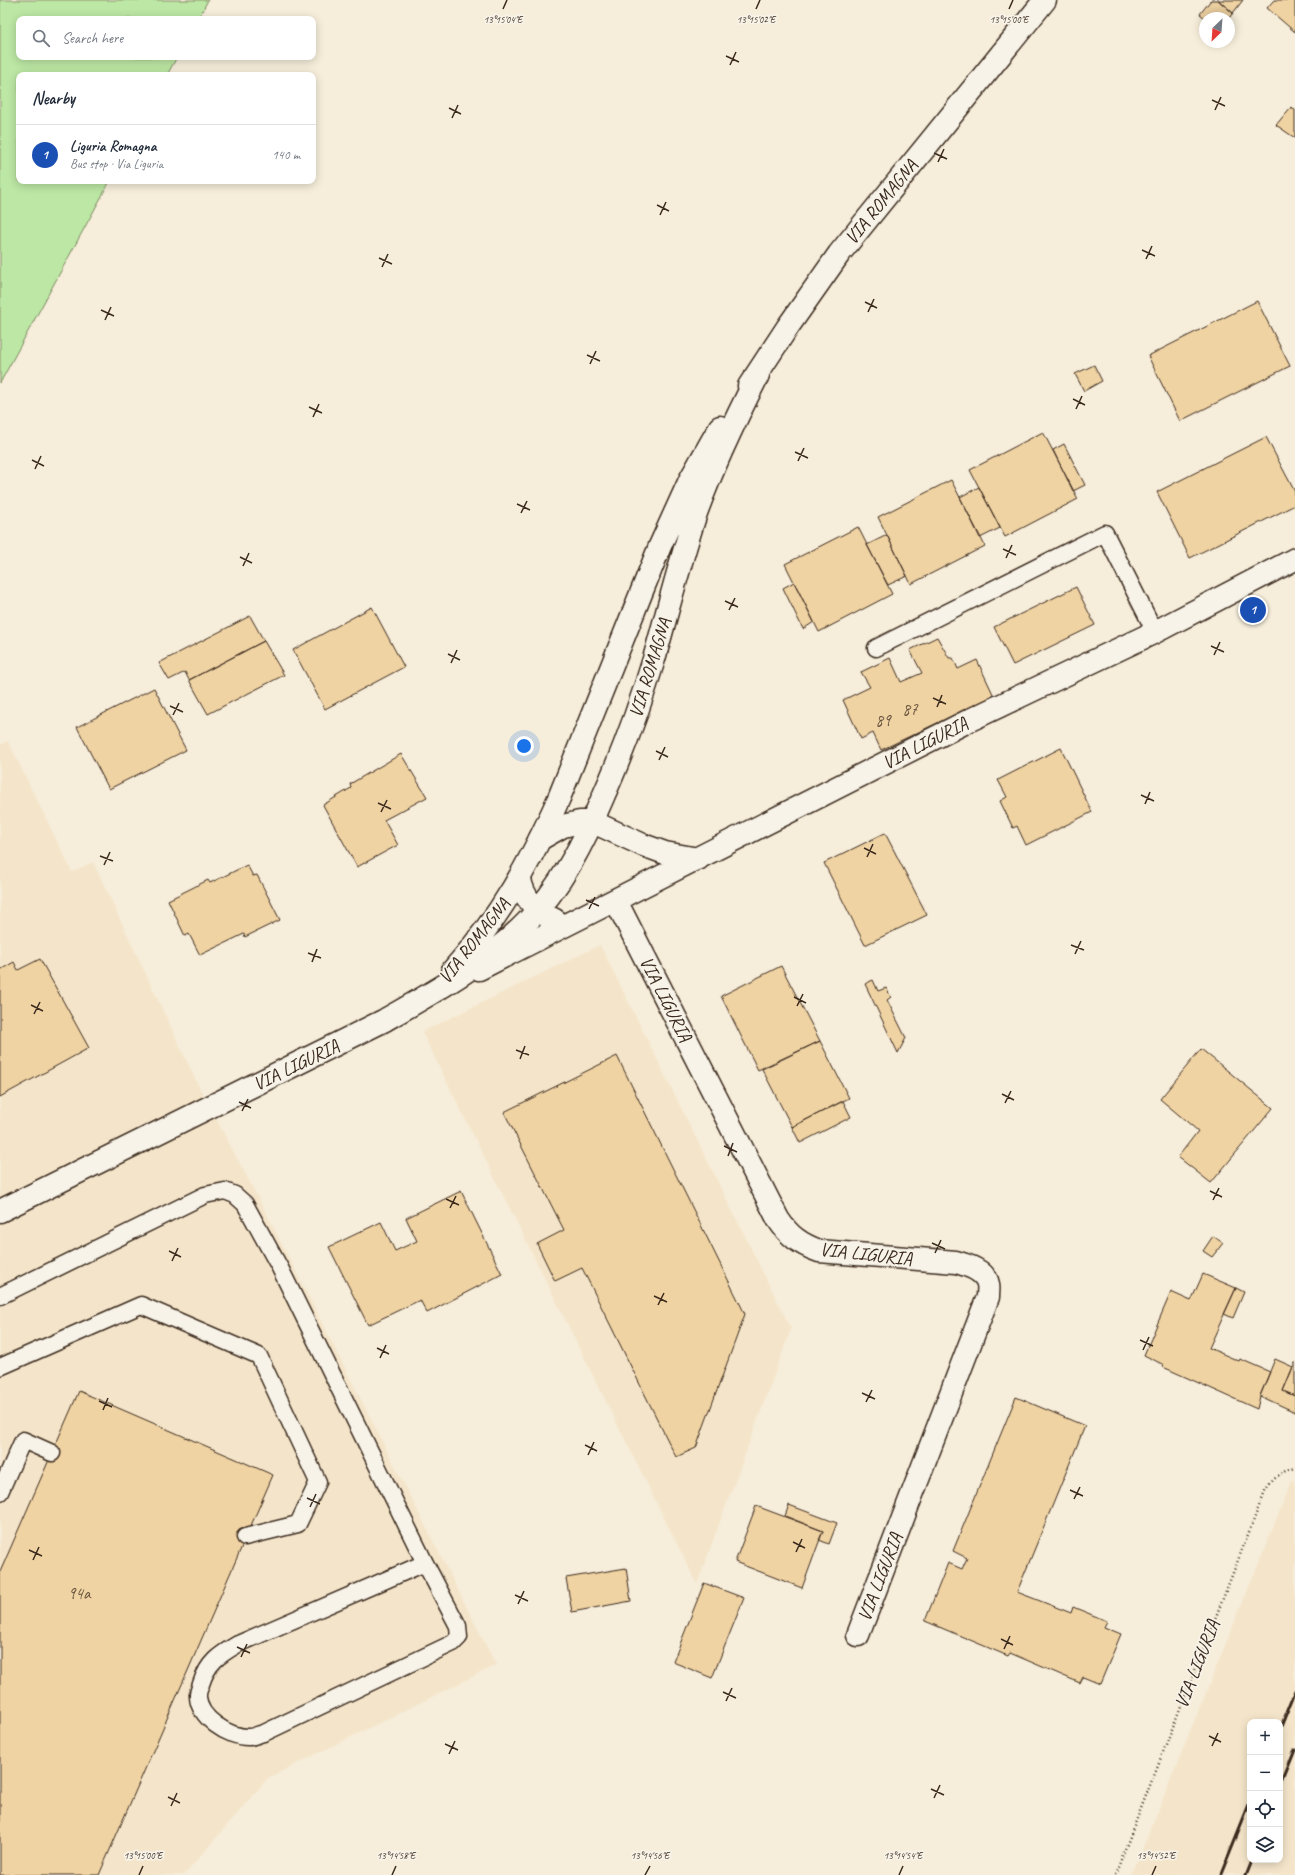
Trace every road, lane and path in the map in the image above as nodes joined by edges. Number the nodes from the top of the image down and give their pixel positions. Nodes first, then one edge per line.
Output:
1 (1045, 0) edge
2 (758, 375) junction
3 (1295, 559) edge
4 (1155, 632) junction
5 (876, 648) dead end
6 (593, 822) junction
7 (540, 839) junction
8 (698, 859) junction
9 (520, 879) junction
10 (616, 901) junction
11 (538, 910) junction
12 (568, 924) junction
13 (433, 992) junction
14 (0, 1211) edge
15 (0, 1296) edge
16 (0, 1367) edge
17 (52, 1453) dead end
18 (1295, 1468) edge
19 (0, 1492) edge
20 (245, 1537) dead end
21 (425, 1563) junction
22 (858, 1635) dead end
23 (1116, 1875) edge

1 - 2 main road, VIA ROMAGNA
2 - 6 main road, VIA ROMAGNA
2 - 7 main road, VIA ROMAGNA
3 - 4 main road, VIA LIGURIA
4 - 5 lane
4 - 8 main road, VIA LIGURIA
6 - 7 main road
6 - 8 main road
6 - 11 main road, VIA ROMAGNA
7 - 9 main road, VIA ROMAGNA
8 - 10 main road, VIA LIGURIA
9 - 11 main road
9 - 13 main road, VIA ROMAGNA
10 - 12 main road, VIA LIGURIA
10 - 22 main road, VIA LIGURIA
11 - 12 main road
11 - 13 main road, VIA ROMAGNA
12 - 13 main road, VIA LIGURIA
13 - 14 main road, VIA LIGURIA
15 - 21 lane
16 - 20 lane
17 - 19 lane
18 - 23 path, VIA LIGURIA
21 - 21 lane

